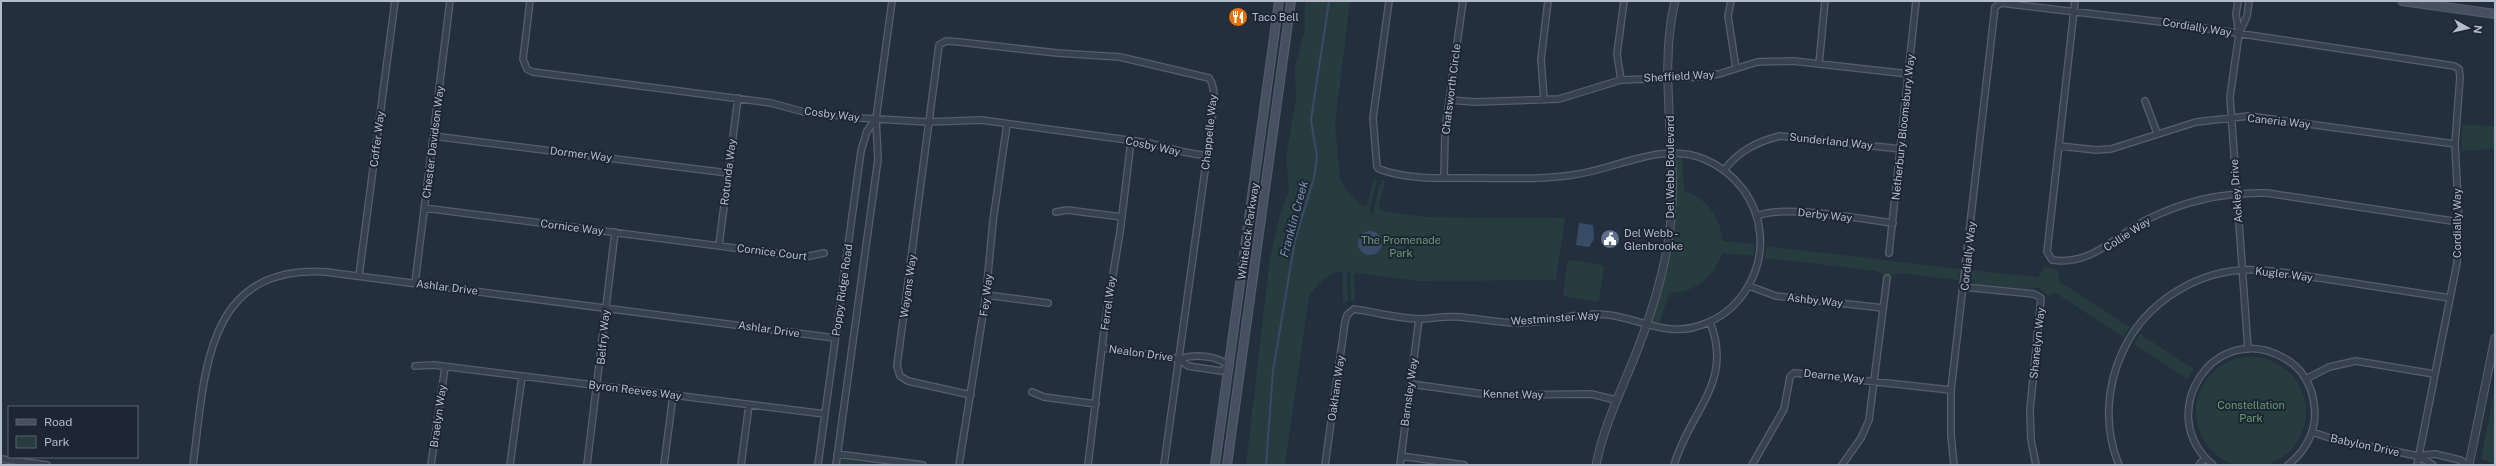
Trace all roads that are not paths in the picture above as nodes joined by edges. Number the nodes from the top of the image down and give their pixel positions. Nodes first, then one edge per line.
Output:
1 (395, 1) edge
2 (450, 1) edge
3 (530, 1) edge
4 (892, 1) edge
5 (1278, 1) edge
6 (1291, 1) edge
7 (1389, 1) edge
8 (1463, 1) edge
9 (1548, 1) edge
10 (1624, 1) edge
11 (1675, 1) edge
12 (1731, 1) edge
13 (1825, 1) edge
14 (1916, 1) edge
15 (2238, 1) edge
16 (2249, 1) edge
17 (2402, 1) edge
18 (2076, 2) edge
19 (2074, 12) junction
20 (2495, 14) edge
21 (2239, 34) junction
22 (1274, 38) junction
23 (1285, 39) junction
24 (1819, 64) junction
25 (1736, 68) junction
26 (1909, 74) junction
27 (1669, 77) junction
28 (1621, 80) junction
29 (738, 98) junction
30 (1450, 100) junction
31 (1544, 100) junction
32 (2145, 101) dead end
33 (2231, 118) junction
34 (876, 119) junction
35 (929, 122) junction
36 (1007, 124) junction
37 (2157, 133) junction
38 (433, 136) junction
39 (1131, 141) junction
40 (2455, 144) junction
41 (2059, 146) junction
42 (1901, 149) junction
43 (1671, 153) junction
44 (1207, 156) junction
45 (1724, 170) junction
46 (728, 173) junction
47 (1444, 178) junction
48 (2236, 194) junction
49 (424, 208) junction
50 (1056, 212) dead end
51 (1757, 216) junction
52 (1122, 217) junction
53 (2459, 222) junction
54 (1893, 223) junction
55 (615, 232) junction
56 (719, 245) junction
57 (824, 253) dead end
58 (1889, 253) dead end
59 (2242, 271) junction
60 (359, 276) junction
61 (1887, 278) dead end
62 (415, 283) junction
63 (1749, 286) junction
64 (1964, 287) junction
65 (986, 295) junction
66 (2450, 298) junction
67 (1048, 303) dead end
68 (606, 307) junction
69 (1883, 308) junction
70 (1349, 312) joint
71 (1419, 319) junction
72 (1710, 322) junction
73 (1646, 326) junction
74 (835, 338) junction
75 (2495, 338) edge
76 (1102, 348) junction
77 (2248, 349) junction
78 (1179, 358) junction
79 (415, 366) dead end
80 (1229, 366) junction
81 (445, 367) junction
82 (1240, 368) junction
83 (2434, 374) junction
84 (522, 376) junction
85 (2306, 379) junction
86 (1875, 381) junction
87 (1411, 384) junction
88 (598, 386) junction
89 (1951, 390) junction
90 (1032, 392) dead end
91 (673, 395) junction
92 (971, 395) junction
93 (1616, 400) junction
94 (1096, 404) junction
95 (749, 405) junction
96 (825, 414) junction
97 (2312, 432) junction
98 (837, 454) junction
99 (1401, 456) junction
100 (2418, 456) junction
101 (2205, 458) junction
102 (1, 459) edge
103 (1848, 459) junction
104 (47, 465) edge
105 (193, 465) edge
106 (431, 465) edge
107 (510, 465) edge
108 (587, 465) edge
109 (664, 465) edge
110 (741, 465) edge
111 (818, 465) edge
112 (836, 465) edge
113 (923, 465) edge
114 (959, 465) edge
115 (1088, 465) edge
116 (1164, 465) edge
117 (1215, 465) edge
118 (1227, 465) edge
119 (1325, 465) edge
120 (1400, 465) edge
121 (1464, 465) edge
122 (1596, 465) edge
123 (1674, 465) edge
124 (1752, 465) edge
125 (1842, 465) edge
126 (1853, 465) edge
127 (1954, 465) edge
128 (2036, 465) edge
129 (2119, 465) edge
130 (2199, 465) edge
131 (2213, 465) edge
132 (2288, 465) edge
133 (2417, 465) edge
134 (2433, 465) edge
135 (2468, 465) edge

1 - 60 street, Coffer Way
2 - 38 street, Chester Davidson Way
3 - 29 street, Cosby Way
4 - 34 street, Poppy Ridge Road
5 - 22 main road, Whitelock Parkway
6 - 23 main road, Whitelock Parkway
7 - 47 street, Westminster Way
8 - 30 street, Chatsworth Circle
9 - 31 street
10 - 28 street
11 - 27 street, Del Webb Boulevard
12 - 25 street
13 - 24 street
14 - 26 street, Netherbury Bloomsbury Way
15 - 21 street, Ackley Drive
16 - 21 street, Ackley Drive
17 - 20 main road
18 - 19 street, Collie Way
19 - 21 street, Cordially Way
19 - 41 street, Collie Way
19 - 64 street, Cordially Way
21 - 33 street, Ackley Drive
21 - 40 street, Cordially Way
22 - 23 street
22 - 80 main road, Whitelock Parkway
23 - 82 main road, Whitelock Parkway
24 - 25 street, Sheffield Way
24 - 26 street, Sheffield Way
25 - 27 street, Sheffield Way
26 - 42 street, Netherbury Bloomsbury Way
27 - 28 street, Sheffield Way
27 - 43 street, Del Webb Boulevard
28 - 31 street, Sheffield Way
29 - 34 street, Cosby Way
29 - 46 street, Rotunda Way
30 - 31 street, Sheffield Way
30 - 47 street, Chatsworth Circle
32 - 37 street
33 - 37 street, Caneria Way
33 - 40 street, Caneria Way
33 - 48 street, Ackley Drive
34 - 35 street, Cosby Way
34 - 74 street, Poppy Ridge Road
34 - 98 street, Poppy Ridge Road
35 - 36 street, Cosby Way
35 - 44 street, Chappelle Way
35 - 92 street, Wayans Way
36 - 39 street, Cosby Way
36 - 65 street, Fey Way
37 - 41 street, Caneria Way
38 - 46 street, Dormer Way
38 - 49 street, Chester Davidson Way
39 - 44 street, Cosby Way
39 - 52 street, Ferrel Way
40 - 53 street, Cordially Way
41 - 48 street, Collie Way
42 - 45 street, Sunderland Way
42 - 54 street, Netherbury Bloomsbury Way
43 - 45 street, Westminster Way
43 - 47 street, Westminster Way
43 - 73 street, Del Webb Boulevard
44 - 78 street, Chappelle Way
45 - 51 street, Westminster Way
46 - 56 street, Rotunda Way
48 - 53 street, Collie Way
48 - 59 street, Ackley Drive
49 - 55 street, Cornice Way
49 - 62 street, Chester Davidson Way
50 - 52 street
51 - 54 street, Derby Way
51 - 63 street, Westminster Way
52 - 76 street, Ferrel Way
53 - 66 street, Cordially Way
54 - 58 street, Netherbury Bloomsbury Way
55 - 56 street, Cornice Way
55 - 68 street, Belfry Way
56 - 57 street, Cornice Court
59 - 66 street, Kugler Way
59 - 77 street, Ackley Drive
59 - 129 street, Kugler Way
60 - 62 street, Ashlar Drive
60 - 105 street, Ashlar Drive
61 - 69 street
62 - 68 street, Ashlar Drive
63 - 69 street, Ashby Way
63 - 72 street, Westminster Way
64 - 89 street, Cordially Way
64 - 128 street, Shanelyn Way
65 - 67 street
65 - 92 street, Fey Way
66 - 83 street, Cordially Way
68 - 74 street, Ashlar Drive
68 - 88 street, Belfry Way
69 - 86 street
70 - 71 street, Westminster Way
70 - 119 street, Oakham Way
71 - 73 street, Westminster Way
71 - 87 street, Barnsley Way
72 - 73 street, Westminster Way
72 - 123 street
73 - 93 street, Del Webb Boulevard
74 - 96 street, Poppy Ridge Road
75 - 135 street
76 - 78 street, Nealon Drive
76 - 94 street, Ferrel Way
77 - 85 street
77 - 101 street
78 - 80 street, Nealon Drive
78 - 80 street, Nealon Drive
78 - 116 street, Chappelle Way
79 - 81 street, Byron Reeves Way
80 - 82 street
80 - 117 main road, Whitelock Parkway
81 - 84 street, Byron Reeves Way
81 - 106 street, Braelyn Way
82 - 118 main road, Whitelock Parkway
83 - 85 street
83 - 100 street, Cordially Way
84 - 88 street, Byron Reeves Way
84 - 107 street
85 - 97 street
86 - 89 street, Dearne Way
86 - 103 street
86 - 124 street, Dearne Way
87 - 93 street, Kennet Way
87 - 99 street, Barnsley Way
88 - 91 street, Byron Reeves Way
88 - 108 street, Belfry Way
89 - 127 street, Cordially Way
90 - 94 street
91 - 95 street, Byron Reeves Way
91 - 109 street
92 - 114 street, Fey Way
93 - 122 street, Del Webb Boulevard
94 - 115 street, Ferrel Way
95 - 96 street, Byron Reeves Way
95 - 110 street
96 - 111 street, Poppy Ridge Road
97 - 100 street, Babylon Drive
97 - 132 street
98 - 112 street, Poppy Ridge Road
98 - 113 street
99 - 120 street, Barnsley Way
99 - 121 street
100 - 133 street, Cordially Way
100 - 134 street, Babylon Drive
100 - 135 street, Babylon Drive
101 - 130 street
101 - 131 street
102 - 104 street
103 - 125 street
103 - 126 street

